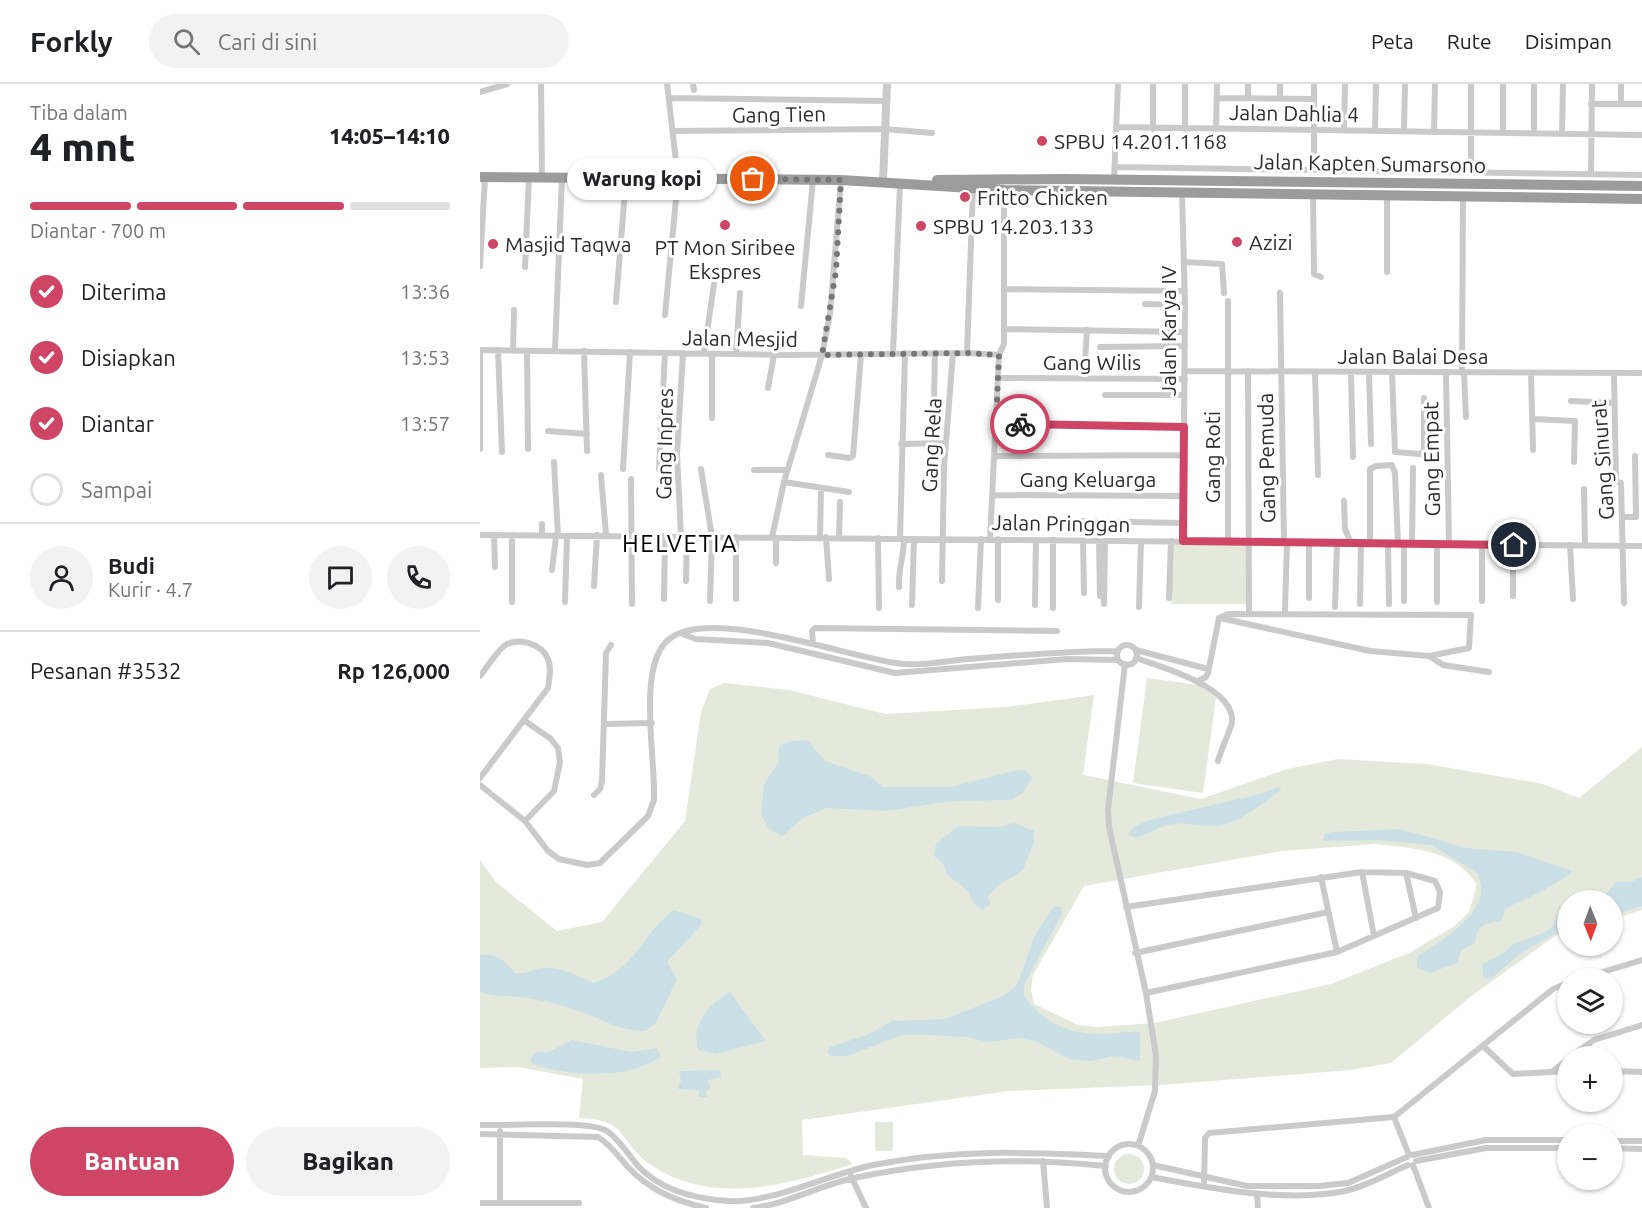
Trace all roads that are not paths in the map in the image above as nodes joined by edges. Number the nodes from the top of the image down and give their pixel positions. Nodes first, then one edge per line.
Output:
1 (507, 84) edge
2 (541, 84) edge
3 (667, 84) edge
4 (887, 84) edge
5 (1118, 84) edge
6 (1153, 84) edge
7 (1185, 84) edge
8 (1216, 84) edge
9 (1248, 84) edge
10 (1280, 84) edge
11 (1314, 84) edge
12 (1345, 84) edge
13 (1376, 84) edge
14 (1405, 84) edge
15 (1435, 84) edge
16 (1471, 84) edge
17 (1503, 84) edge
18 (1534, 84) edge
19 (1563, 84) edge
20 (1592, 84) edge
21 (1621, 84) edge
22 (480, 92) edge
23 (669, 98) junction
24 (1217, 98) junction
25 (1280, 98) junction
26 (1248, 99) junction
27 (1314, 99) junction
28 (886, 101) junction
29 (1592, 104) junction
30 (1621, 104) junction
31 (1642, 104) edge
32 (1116, 127) junction
33 (885, 129) junction
34 (1153, 129) junction
35 (1185, 129) junction
36 (1216, 129) junction
37 (1314, 130) junction
38 (1344, 130) junction
39 (1375, 130) junction
40 (1434, 130) junction
41 (673, 131) junction
42 (1404, 131) junction
43 (1471, 132) junction
44 (1503, 132) junction
45 (932, 133) dead end
46 (1534, 133) junction
47 (1562, 134) junction
48 (1591, 134) junction
49 (1642, 135) edge
50 (1115, 167) junction
51 (1314, 170) junction
52 (1471, 172) junction
53 (1592, 174) junction
54 (1642, 175) edge
55 (482, 177) edge
56 (529, 177) junction
57 (542, 177) junction
58 (562, 177) junction
59 (626, 178) junction
60 (678, 178) junction
61 (813, 180) junction
62 (841, 180) junction
63 (1114, 180) junction
64 (883, 182) junction
65 (1526, 184) junction
66 (900, 185) junction
67 (1642, 186) edge
68 (973, 188) junction
69 (1004, 190) junction
70 (1182, 192) junction
71 (1313, 194) junction
72 (1387, 195) junction
73 (1526, 197) junction
74 (1463, 199) junction
75 (1642, 199) edge
76 (1184, 262) junction
77 (480, 266) edge
78 (525, 267) dead end
79 (1387, 272) dead end
80 (1321, 277) dead end
81 (714, 284) dead end
82 (1004, 289) junction
83 (1185, 291) junction
84 (740, 293) dead end
85 (1224, 293) dead end
86 (1280, 293) dead end
87 (1228, 301) dead end
88 (616, 302) dead end
89 (1145, 304) dead end
90 (1185, 305) junction
91 (801, 306) dead end
92 (514, 310) dead end
93 (665, 315) dead end
94 (1005, 329) junction
95 (1087, 330) junction
96 (1185, 332) junction
97 (1185, 346) junction
98 (1100, 347) dead end
99 (480, 350) edge
100 (498, 350) junction
101 (555, 350) junction
102 (513, 351) junction
103 (527, 351) junction
104 (584, 351) junction
105 (630, 352) junction
106 (665, 353) junction
107 (683, 353) junction
108 (704, 353) junction
109 (893, 353) junction
110 (905, 353) junction
111 (935, 353) junction
112 (953, 353) junction
113 (967, 353) junction
114 (712, 354) junction
115 (736, 354) junction
116 (861, 354) junction
117 (774, 355) junction
118 (822, 355) junction
119 (999, 355) junction
120 (1085, 362) dead end
121 (1185, 371) junction
122 (1228, 371) junction
123 (1248, 371) junction
124 (1281, 372) junction
125 (1369, 372) junction
126 (1315, 373) junction
127 (1351, 373) junction
128 (1392, 373) junction
129 (1446, 373) junction
130 (1463, 373) junction
131 (1531, 373) junction
132 (1614, 373) junction
133 (1642, 373) edge
134 (998, 378) junction
135 (1185, 379) junction
136 (768, 388) dead end
137 (1105, 395) dead end
138 (1184, 395) junction
139 (1424, 398) dead end
140 (934, 399) dead end
141 (1571, 401) dead end
142 (1614, 402) junction
143 (1466, 417) dead end
144 (712, 418) dead end
145 (1533, 419) junction
146 (996, 423) junction
147 (1184, 427) junction
148 (548, 431) dead end
149 (587, 434) junction
150 (946, 442) junction
151 (901, 444) junction
152 (1371, 444) dead end
153 (480, 449) edge
154 (528, 449) dead end
155 (1533, 450) dead end
156 (587, 451) dead end
157 (502, 452) dead end
158 (828, 455) dead end
159 (995, 456) junction
160 (1184, 456) junction
161 (1635, 456) dead end
162 (1353, 457) dead end
163 (554, 462) dead end
164 (1574, 462) dead end
165 (1413, 468) dead end
166 (623, 469) dead end
167 (659, 469) dead end
168 (701, 469) dead end
169 (753, 470) dead end
170 (787, 470) junction
171 (601, 475) dead end
172 (1318, 475) dead end
173 (631, 479) dead end
174 (784, 482) junction
175 (821, 488) junction
176 (1584, 489) dead end
177 (849, 492) dead end
178 (993, 495) junction
179 (1183, 496) junction
180 (1344, 501) dead end
181 (840, 502) dead end
182 (1622, 518) junction
183 (1078, 521) dead end
184 (1183, 523) junction
185 (542, 524) dead end
186 (480, 535) edge
187 (494, 535) junction
188 (512, 535) junction
189 (632, 535) junction
190 (542, 536) junction
191 (557, 536) junction
192 (567, 536) junction
193 (597, 536) junction
194 (606, 536) junction
195 (665, 536) junction
196 (684, 537) junction
197 (712, 537) junction
198 (736, 537) junction
199 (774, 537) junction
200 (823, 537) junction
201 (839, 537) junction
202 (878, 538) junction
203 (902, 539) junction
204 (943, 539) junction
205 (981, 539) junction
206 (990, 539) junction
207 (998, 539) junction
208 (914, 540) junction
209 (1036, 540) junction
210 (1053, 540) junction
211 (1083, 541) junction
212 (1102, 541) junction
213 (1141, 541) junction
214 (1171, 541) junction
215 (1183, 541) junction
216 (1228, 542) junction
217 (1248, 542) junction
218 (1286, 543) junction
219 (1309, 543) junction
220 (1337, 543) junction
221 (1351, 543) junction
222 (1361, 543) junction
223 (1370, 543) junction
224 (1388, 544) junction
225 (1401, 544) junction
226 (1412, 544) junction
227 (1437, 544) junction
228 (1449, 544) junction
229 (1482, 545) junction
230 (1514, 545) junction
231 (1570, 545) junction
232 (1585, 546) junction
233 (1623, 546) junction
234 (1642, 546) edge
235 (776, 563) dead end
236 (495, 567) dead end
237 (552, 570) dead end
238 (829, 579) dead end
239 (686, 581) dead end
240 (942, 581) dead end
241 (594, 586) dead end
242 (899, 587) dead end
243 (1084, 592) dead end
244 (1100, 596) dead end
245 (1513, 596) dead end
246 (1169, 598) dead end
247 (1309, 598) dead end
248 (664, 599) dead end
249 (736, 599) dead end
250 (1573, 599) dead end
251 (998, 600) dead end
252 (710, 601) dead end
253 (1404, 601) dead end
254 (1482, 601) dead end
255 (512, 602) dead end
256 (565, 602) dead end
257 (1437, 602) dead end
258 (1624, 603) dead end
259 (632, 604) dead end
260 (912, 604) dead end
261 (1035, 604) dead end
262 (1104, 604) dead end
263 (1360, 604) dead end
264 (1389, 604) dead end
265 (1139, 607) dead end
266 (1335, 607) dead end
267 (879, 608) dead end
268 (978, 608) dead end
269 (1053, 608) dead end
270 (1249, 610) dead end
271 (1285, 610) dead end
272 (1219, 618) junction
273 (1057, 631) dead end
274 (680, 633) junction
275 (813, 644) junction
276 (611, 645) dead end
277 (1136, 650) junction
278 (1118, 651) junction
279 (848, 652) junction
280 (1429, 656) junction
281 (982, 658) junction
282 (1136, 658) junction
283 (845, 660) junction
284 (1118, 660) junction
285 (1125, 664) junction
286 (983, 666) junction
287 (1208, 669) junction
288 (1489, 672) dead end
289 (480, 676) edge
290 (1198, 681) junction
291 (525, 721) junction
292 (651, 723) junction
293 (606, 724) junction
294 (1218, 761) dead end
295 (480, 778) edge
296 (480, 785) edge
297 (594, 795) dead end
298 (525, 821) junction
299 (1362, 872) junction
300 (1406, 873) junction
301 (1321, 877) junction
302 (1126, 907) junction
303 (1328, 912) junction
304 (1416, 918) junction
305 (1374, 936) junction
306 (1337, 952) junction
307 (1135, 953) junction
308 (1642, 960) edge
309 (1615, 968) edge
310 (1557, 987) edge
311 (1146, 993) junction
312 (1642, 1025) edge
313 (1483, 1046) junction
314 (1585, 1046) edge
315 (1557, 1067) edge
316 (1553, 1070) junction
317 (1557, 1070) edge
318 (1623, 1071) edge
319 (1642, 1072) edge
320 (1394, 1117) junction
321 (480, 1125) edge
322 (500, 1126) junction
323 (480, 1134) edge
324 (500, 1134) junction
325 (1557, 1140) edge
326 (1623, 1141) edge
327 (1642, 1142) edge
328 (1138, 1146) junction
329 (1557, 1148) edge
330 (1623, 1148) edge
331 (1642, 1149) edge
332 (1109, 1156) junction
333 (1411, 1159) junction
334 (1043, 1161) junction
335 (1153, 1165) junction
336 (1106, 1166) junction
337 (848, 1170) junction
338 (1151, 1177) junction
339 (1204, 1178) junction
340 (852, 1179) junction
341 (1204, 1186) junction
342 (1257, 1194) junction
343 (480, 1203) edge
344 (500, 1203) junction
345 (579, 1203) dead end
346 (706, 1208) edge
347 (753, 1208) edge
348 (866, 1208) edge
349 (1047, 1208) edge
350 (1258, 1208) edge
351 (1429, 1208) edge

1 - 22 street
2 - 57 street
3 - 23 street
4 - 28 street
5 - 32 street
6 - 34 street
7 - 35 street
8 - 24 street
9 - 26 street
10 - 25 street
11 - 27 street
12 - 38 street
13 - 39 street
14 - 42 street
15 - 40 street
16 - 43 street
17 - 44 street
18 - 46 street
19 - 47 street
20 - 29 street
21 - 30 street
23 - 28 street
23 - 41 street
24 - 26 street
24 - 36 street
25 - 26 street
25 - 27 street
27 - 37 street
28 - 33 street
29 - 30 street
29 - 48 street
30 - 31 street
32 - 34 street, Jalan Dahlia 4
32 - 50 street
33 - 41 street, Gang Tien
33 - 45 street, Gang Tien
33 - 64 street
34 - 35 street, Jalan Dahlia 4
35 - 36 street, Jalan Dahlia 4
36 - 37 street, Jalan Dahlia 4
37 - 38 street, Jalan Dahlia 4
37 - 51 street
38 - 39 street, Jalan Dahlia 4
39 - 42 street, Jalan Dahlia 4
40 - 42 street, Jalan Dahlia 4
40 - 43 street, Jalan Dahlia 4
41 - 60 street
43 - 44 street, Jalan Dahlia 4
43 - 52 street
44 - 46 street, Jalan Dahlia 4
46 - 47 street, Jalan Dahlia 4
47 - 48 street, Jalan Dahlia 4
48 - 49 street, Jalan Dahlia 4
48 - 53 street
50 - 51 street
50 - 63 street
51 - 52 street
52 - 53 street
53 - 54 street
55 - 56 highway, Jalan Kapten Sumarsono
55 - 77 street
56 - 57 highway, Jalan Kapten Sumarsono
56 - 78 street
57 - 58 highway, Jalan Kapten Sumarsono
58 - 59 highway, Jalan Kapten Sumarsono
58 - 101 street
59 - 60 highway, Jalan Kapten Sumarsono
59 - 88 street
60 - 61 highway, Jalan Kapten Sumarsono
60 - 93 street
61 - 62 highway, Jalan Kapten Sumarsono
61 - 91 street
62 - 64 highway, Jalan Kapten Sumarsono
62 - 118 street
63 - 64 highway, Jalan Kapten Sumarsono
63 - 65 highway, Jalan Kapten Sumarsono
64 - 66 highway, Jalan Kapten Sumarsono
65 - 67 highway, Jalan Kapten Sumarsono
65 - 73 highway
66 - 68 highway, Jalan Kapten Sumarsono
66 - 109 street
68 - 69 highway, Jalan Kapten Sumarsono
68 - 113 street
69 - 70 highway, Jalan Kapten Sumarsono
69 - 82 street
70 - 71 highway, Jalan Kapten Sumarsono
70 - 76 street, Jalan Karya IV
71 - 72 highway, Jalan Kapten Sumarsono
71 - 80 street
72 - 74 highway, Jalan Kapten Sumarsono
72 - 79 street
73 - 74 highway, Jalan Kapten Sumarsono
73 - 75 highway, Jalan Kapten Sumarsono
74 - 130 street
76 - 83 street, Jalan Karya IV
76 - 85 street
81 - 108 street
82 - 83 street
82 - 94 street
83 - 90 street, Jalan Karya IV
84 - 115 street
86 - 124 street, Gang Pemuda
87 - 122 street, Gang Roti
89 - 90 street
90 - 96 street, Jalan Karya IV
92 - 102 street
94 - 95 street
94 - 119 street
95 - 96 street
95 - 120 street
96 - 97 street, Jalan Karya IV
97 - 98 street
97 - 121 street, Jalan Karya IV
99 - 100 street, Jalan Mesjid
99 - 153 street
100 - 102 street, Jalan Mesjid
100 - 157 street
101 - 103 street, Jalan Mesjid
101 - 104 street, Jalan Mesjid
102 - 103 street, Jalan Mesjid
103 - 154 street
104 - 105 street, Jalan Mesjid
104 - 149 street
105 - 106 street, Jalan Mesjid
105 - 166 street
106 - 107 street, Jalan Mesjid
106 - 167 street
107 - 108 street, Jalan Mesjid
107 - 196 street, Gang Inpres
108 - 114 street, Jalan Mesjid
109 - 110 street, Jalan Mesjid
109 - 116 street, Jalan Mesjid
110 - 111 street, Jalan Mesjid
110 - 151 street
111 - 112 street, Jalan Mesjid
111 - 140 street
112 - 113 street, Jalan Mesjid
112 - 150 street, Gang Rela
113 - 119 street, Jalan Mesjid
114 - 115 street, Jalan Mesjid
114 - 144 street
115 - 117 street, Jalan Mesjid
116 - 118 street, Jalan Mesjid
116 - 158 street
117 - 118 street, Jalan Mesjid
117 - 136 street
118 - 170 street
119 - 134 street
121 - 122 street, Jalan Balai Desa
121 - 135 street, Jalan Karya IV
122 - 123 street, Jalan Balai Desa
122 - 216 street, Gang Roti
123 - 124 street, Jalan Balai Desa
123 - 217 street
124 - 126 street, Jalan Balai Desa
124 - 218 street, Gang Pemuda
125 - 127 street, Jalan Balai Desa
125 - 128 street, Jalan Balai Desa
125 - 152 street
126 - 127 street, Jalan Balai Desa
126 - 172 street
127 - 162 street
128 - 129 street, Jalan Balai Desa
128 - 139 street
129 - 130 street, Jalan Balai Desa
129 - 228 street, Gang Empat
130 - 131 street, Jalan Balai Desa
130 - 143 street
131 - 132 street, Jalan Balai Desa
131 - 145 street
132 - 133 street, Jalan Balai Desa
132 - 142 street, Gang Sinurat
134 - 135 street, Gang Wilis
134 - 146 street
135 - 138 street, Jalan Karya IV
137 - 138 street
138 - 147 street, Jalan Karya IV
141 - 142 street
142 - 182 street, Gang Sinurat
145 - 155 street
145 - 164 street
146 - 147 street
146 - 159 street
147 - 160 street, Jalan Karya IV
148 - 149 street
149 - 156 street
150 - 151 street
150 - 204 street, Gang Rela
151 - 203 street
159 - 160 street
159 - 178 street
160 - 179 street, Jalan Karya IV
161 - 182 street
163 - 191 street
165 - 226 street
168 - 197 street
169 - 170 street
170 - 174 street
171 - 194 street
173 - 189 street
174 - 175 street
174 - 199 street
175 - 177 street
175 - 200 street
176 - 232 street
178 - 179 street, Gang Keluarga
178 - 206 street
179 - 184 street, Jalan Karya IV
180 - 221 street
181 - 201 street
182 - 233 street, Gang Sinurat
183 - 184 street
184 - 215 street, Jalan Karya IV
185 - 190 street
186 - 187 street, Jalan Pringgan
187 - 188 street, Jalan Pringgan
187 - 236 street
188 - 190 street, Jalan Pringgan
188 - 255 street
189 - 194 street, Jalan Pringgan
189 - 195 street, Jalan Pringgan
189 - 259 street
190 - 191 street, Jalan Pringgan
191 - 192 street, Jalan Pringgan
191 - 237 street
192 - 193 street, Jalan Pringgan
192 - 256 street
193 - 194 street, Jalan Pringgan
193 - 241 street
195 - 196 street, Jalan Pringgan
195 - 248 street
196 - 197 street, Jalan Pringgan
196 - 239 street, Gang Inpres
197 - 198 street, Jalan Pringgan
197 - 252 street
198 - 199 street, Jalan Pringgan
198 - 249 street
199 - 200 street, Jalan Pringgan
199 - 235 street
200 - 201 street, Jalan Pringgan
200 - 238 street
201 - 202 street, Jalan Pringgan
202 - 203 street, Jalan Pringgan
202 - 267 street
203 - 208 street, Jalan Pringgan
203 - 242 street
204 - 205 street, Jalan Pringgan
204 - 208 street, Jalan Pringgan
204 - 240 street, Gang Rela
205 - 206 street, Jalan Pringgan
205 - 268 street
206 - 207 street, Jalan Pringgan
207 - 209 street, Jalan Pringgan
207 - 251 street
208 - 260 street
209 - 210 street, Jalan Pringgan
209 - 261 street
210 - 211 street, Jalan Pringgan
210 - 269 street
211 - 212 street, Jalan Pringgan
211 - 243 street
212 - 213 street, Jalan Pringgan
212 - 244 street
212 - 262 street
213 - 214 street, Jalan Pringgan
213 - 265 street
214 - 215 street, Jalan Pringgan
214 - 246 street
215 - 216 street, Jalan Pringgan
216 - 217 street, Jalan Pringgan
217 - 218 street, Jalan Pringgan
217 - 270 street
218 - 219 street, Jalan Pringgan
218 - 271 street, Gang Pemuda
219 - 220 street, Jalan Pringgan
219 - 247 street
220 - 221 street, Jalan Pringgan
220 - 266 street
221 - 222 street, Jalan Pringgan
222 - 223 street, Jalan Pringgan
222 - 263 street
223 - 224 street, Jalan Pringgan
223 - 225 street
224 - 225 street, Jalan Pringgan
224 - 264 street
225 - 226 street, Jalan Pringgan
225 - 253 street
226 - 227 street, Jalan Pringgan
227 - 228 street, Jalan Pringgan
227 - 257 street
228 - 229 street, Jalan Pringgan
229 - 230 street, Jalan Pringgan
229 - 254 street
230 - 231 street, Jalan Pringgan
230 - 245 street
231 - 232 street, Jalan Pringgan
231 - 250 street
232 - 233 street, Jalan Pringgan
233 - 234 street, Jalan Pringgan
233 - 258 street, Gang Sinurat
272 - 280 street
272 - 280 street
272 - 287 street
273 - 275 street
274 - 275 street
274 - 283 street
274 - 292 street
275 - 279 street
276 - 293 street
277 - 278 street
277 - 282 street
277 - 287 street
278 - 281 street
278 - 284 street
279 - 281 street
279 - 283 street
280 - 288 street
281 - 286 street
282 - 285 street
282 - 290 street
283 - 286 street
284 - 285 street
284 - 286 street
285 - 302 street
287 - 290 street
289 - 291 street
290 - 294 street
291 - 295 street
291 - 298 street
292 - 293 street
292 - 298 street
293 - 297 street
296 - 298 street
299 - 300 street
299 - 301 street
299 - 305 street
300 - 304 street
300 - 304 street
301 - 302 street
301 - 303 street
302 - 307 street
303 - 306 street
303 - 307 street
304 - 305 street
305 - 306 street
306 - 311 street
307 - 311 street
308 - 309 street
310 - 313 street
311 - 328 street
312 - 314 street
313 - 316 street
313 - 320 street
315 - 316 street
316 - 317 street
318 - 319 street
320 - 333 street
320 - 339 street
321 - 322 street
322 - 324 street
322 - 337 street
323 - 324 street
324 - 344 street
324 - 346 street
325 - 333 street
326 - 327 street
328 - 332 street
328 - 335 street
329 - 333 street
330 - 331 street
332 - 336 street
332 - 337 street
333 - 339 street
333 - 342 street
333 - 351 street
334 - 336 street
334 - 340 street
334 - 349 street
335 - 338 street
335 - 339 street
336 - 338 street
337 - 340 street
338 - 341 street
339 - 341 street
340 - 347 street
340 - 348 street
341 - 342 street
342 - 350 street
343 - 344 street
344 - 345 street

